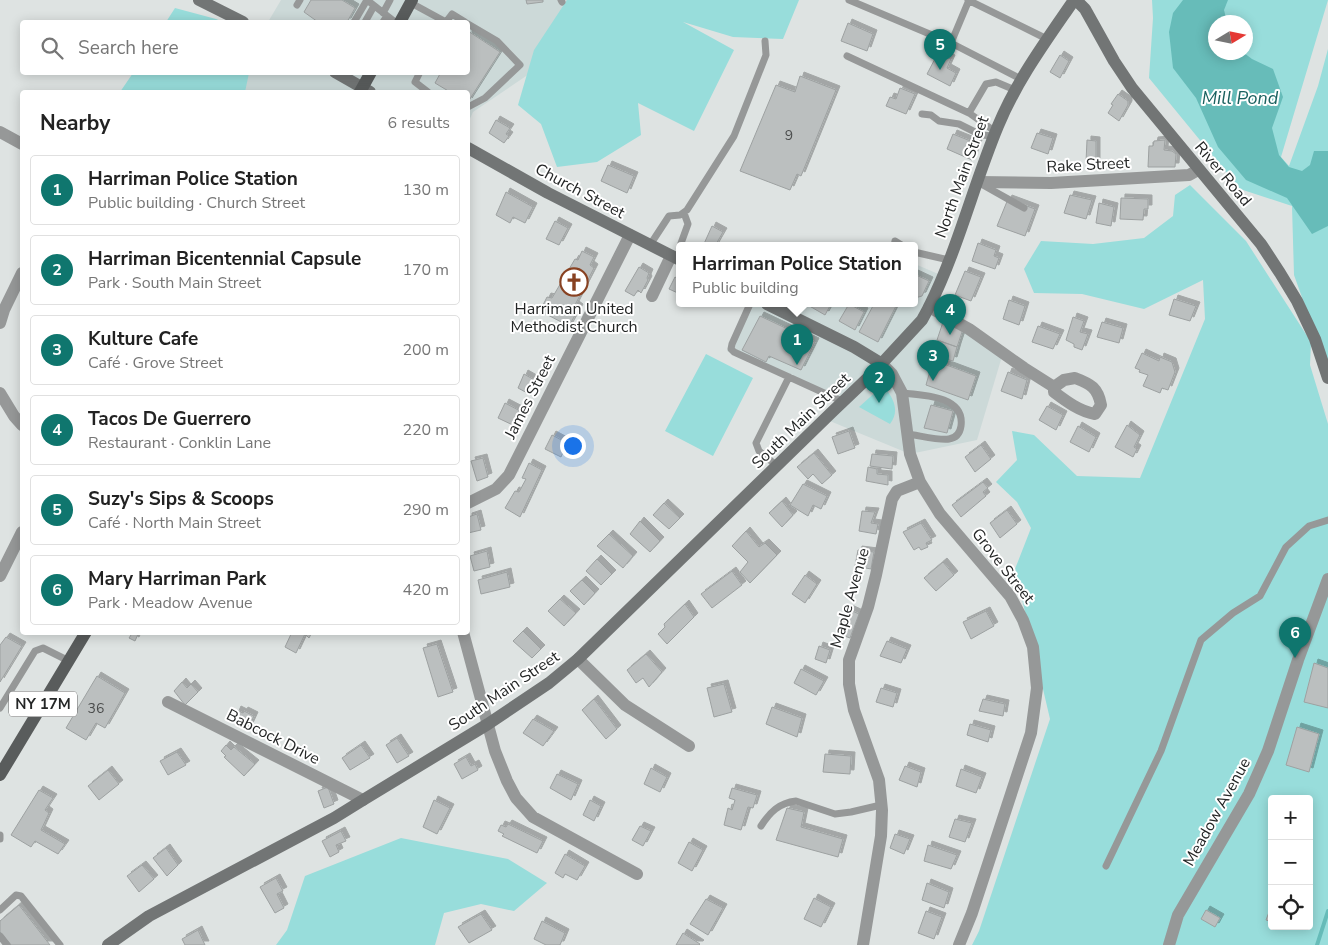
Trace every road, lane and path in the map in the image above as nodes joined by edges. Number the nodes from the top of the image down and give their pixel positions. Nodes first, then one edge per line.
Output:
1 (199, 0) edge
2 (367, 0) edge
3 (390, 0) edge
4 (849, 0) edge
5 (968, 0) edge
6 (1075, 0) edge
7 (412, 1) edge
8 (374, 6) junction
9 (384, 17) edge
10 (238, 20) edge
11 (355, 20) edge
12 (366, 20) edge
13 (401, 20) edge
14 (443, 20) edge
15 (448, 20) edge
16 (461, 20) edge
17 (470, 25) edge
18 (1047, 39) junction
19 (765, 41) dead end
20 (952, 43) junction
21 (847, 56) dead end
22 (340, 75) edge
23 (370, 75) edge
24 (418, 75) edge
25 (1021, 79) junction
26 (362, 90) edge
27 (364, 90) edge
28 (425, 90) edge
29 (1015, 90) junction
30 (470, 106) edge
31 (969, 113) junction
32 (922, 114) dead end
33 (0, 132) edge
34 (995, 134) junction
35 (20, 143) edge
36 (470, 149) edge
37 (1198, 170) junction
38 (978, 182) junction
39 (1024, 208) dead end
40 (684, 213) junction
41 (630, 234) junction
42 (681, 242) edge
43 (650, 245) junction
44 (918, 253) edge
45 (676, 254) edge
46 (676, 256) edge
47 (949, 260) junction
48 (20, 277) edge
49 (652, 296) dead end
50 (749, 307) edge
51 (773, 307) edge
52 (930, 307) junction
53 (0, 323) edge
54 (882, 364) junction
55 (789, 377) junction
56 (1328, 378) edge
57 (1054, 387) dead end
58 (0, 392) edge
59 (902, 393) junction
60 (844, 402) junction
61 (20, 423) edge
62 (907, 434) junction
63 (777, 466) junction
64 (920, 482) junction
65 (470, 502) edge
66 (1328, 520) edge
67 (20, 536) edge
68 (0, 576) edge
69 (1328, 579) edge
70 (84, 635) edge
71 (464, 635) edge
72 (578, 659) junction
73 (69, 661) junction
74 (168, 702) dead end
75 (0, 708) edge
76 (488, 724) junction
77 (689, 746) dead end
78 (0, 775) edge
79 (363, 800) junction
80 (881, 805) junction
81 (761, 826) dead end
82 (1106, 866) dead end
83 (637, 874) dead end
84 (0, 910) edge
85 (0, 936) edge
86 (7, 945) edge
87 (60, 945) edge
88 (108, 945) edge
89 (863, 945) edge
90 (959, 945) edge
91 (1169, 945) edge

1 - 10 street
2 - 8 lane
2 - 11 lane
3 - 9 lane
4 - 20 lane
5 - 18 lane
5 - 20 lane
6 - 18 street, North Main Street
6 - 37 street, River Road
7 - 13 main road
7 - 14 lane
8 - 9 lane
8 - 12 lane
15 - 16 lane
17 - 30 lane
18 - 25 street, North Main Street
19 - 40 lane
20 - 25 lane
21 - 31 lane
22 - 26 street
23 - 27 main road
24 - 28 lane
25 - 29 street, North Main Street
29 - 31 lane
29 - 34 street, North Main Street
31 - 34 lane
32 - 34 lane
33 - 35 street
34 - 38 street, North Main Street
36 - 41 street, Church Street
37 - 38 street, Rake Street
37 - 56 street, River Road
38 - 39 lane
38 - 47 street, North Main Street
40 - 42 lane
40 - 43 lane
41 - 43 street, Church Street
41 - 65 street, James Street
43 - 45 street, Church Street
44 - 47 lane
46 - 49 street
47 - 52 street, North Main Street
48 - 53 street
50 - 55 lane
51 - 54 street
52 - 54 street, North Main Street
52 - 57 street
54 - 59 street, Grove Street
54 - 60 street, South Main Street
55 - 60 lane
55 - 63 lane
58 - 61 street
59 - 62 street, Grove Street
59 - 62 lane
60 - 63 street, South Main Street
62 - 64 street, Grove Street
63 - 72 street, South Main Street
64 - 80 street, Maple Avenue
64 - 90 street, Grove Street
66 - 82 lane
67 - 68 street
69 - 91 street, Meadow Avenue
70 - 73 main road, NY 17M
71 - 76 street
72 - 76 street, South Main Street
72 - 77 street
73 - 75 lane
73 - 78 main road, NY 17M
74 - 79 street, Babcock Drive
76 - 79 street, South Main Street
76 - 83 street
79 - 88 street, South Main Street
80 - 81 lane
80 - 89 street, Maple Avenue
84 - 87 lane
85 - 86 lane

